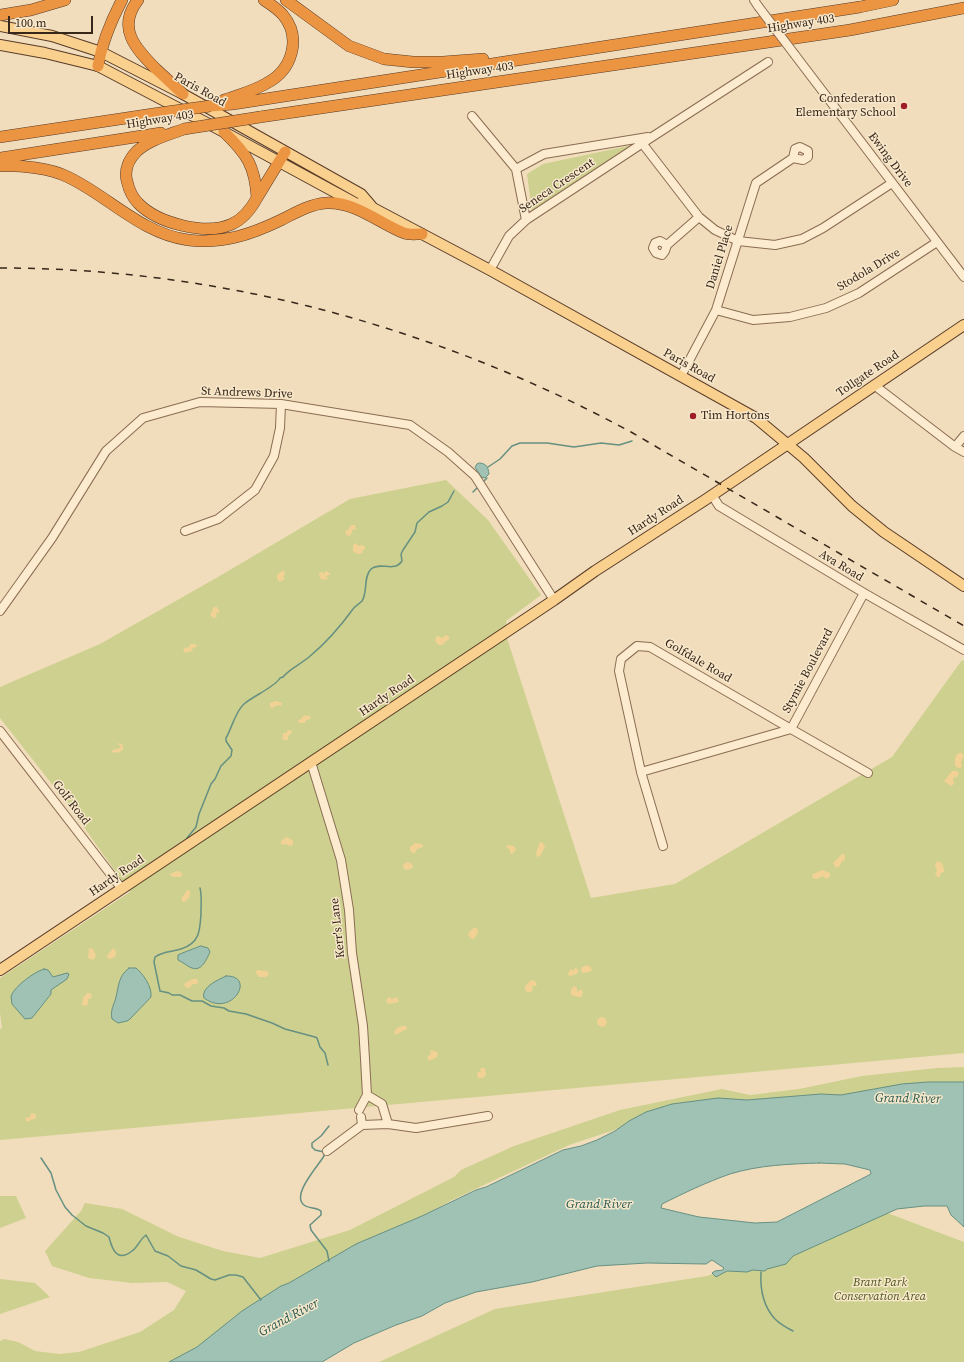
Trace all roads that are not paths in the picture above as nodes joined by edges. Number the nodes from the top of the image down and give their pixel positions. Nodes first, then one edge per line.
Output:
1 (65, 0) edge
2 (122, 0) edge
3 (138, 0) edge
4 (264, 0) edge
5 (286, 0) edge
6 (893, 0) edge
7 (756, 3) edge
8 (964, 8) edge
9 (0, 15) edge
10 (0, 26) edge
11 (0, 45) edge
12 (101, 52) junction
13 (536, 58) junction
14 (768, 62) dead end
15 (98, 66) junction
16 (183, 94) junction
17 (230, 101) junction
18 (472, 116) dead end
19 (184, 129) junction
20 (224, 132) junction
21 (0, 137) edge
22 (652, 137) junction
23 (642, 143) junction
24 (285, 152) junction
25 (0, 158) edge
26 (793, 158) dead end
27 (280, 163) junction
28 (0, 166) edge
29 (516, 169) junction
30 (892, 183) junction
31 (257, 198) junction
32 (373, 208) junction
33 (699, 217) junction
34 (526, 220) junction
35 (422, 234) junction
36 (738, 240) junction
37 (937, 242) junction
38 (667, 245) dead end
39 (490, 270) junction
40 (964, 277) edge
41 (716, 310) junction
42 (964, 325) edge
43 (681, 376) junction
44 (874, 385) junction
45 (281, 404) junction
46 (964, 436) edge
47 (788, 444) junction
48 (955, 447) junction
49 (964, 452) edge
50 (712, 495) junction
51 (185, 530) dead end
52 (964, 585) edge
53 (864, 593) junction
54 (554, 600) junction
55 (0, 611) edge
56 (964, 650) edge
57 (790, 729) junction
58 (0, 731) edge
59 (311, 762) junction
60 (641, 772) junction
61 (868, 773) dead end
62 (662, 846) dead end
63 (122, 889) junction
64 (0, 970) edge
65 (367, 1095) junction
66 (488, 1116) dead end
67 (361, 1117) junction
68 (388, 1124) junction
69 (327, 1151) dead end

1 - 9 highway
2 - 12 highway
3 - 16 highway
4 - 17 highway
5 - 13 highway
6 - 13 highway, Highway 403
7 - 30 street, Ewing Drive, bridge
8 - 19 highway, Highway 403, bridge
10 - 12 main road, Paris Road
11 - 15 main road, Paris Road
12 - 15 highway
12 - 16 main road, Paris Road
13 - 17 highway, Highway 403
14 - 22 street, Seneca Crescent
15 - 20 main road, Paris Road
16 - 24 main road, Paris Road
17 - 21 highway, Highway 403, bridge
18 - 29 street
19 - 25 highway, Highway 403
19 - 31 highway
20 - 27 main road, Paris Road
20 - 31 highway
22 - 23 street, Seneca Crescent
22 - 29 street, Seneca Crescent
23 - 33 street
23 - 34 street, Seneca Crescent
24 - 27 highway
24 - 32 main road, Paris Road
26 - 36 street, Daniel Place
27 - 31 highway
27 - 32 main road, Paris Road
28 - 35 highway
29 - 34 street
30 - 36 street
30 - 37 street, Ewing Drive
32 - 35 main road, Paris Road
33 - 36 street
33 - 38 street
34 - 39 street, Seneca Crescent
35 - 39 main road, Paris Road
36 - 41 street, Daniel Place
37 - 40 street, Ewing Drive
37 - 41 street, Stodola Drive
39 - 43 main road, Paris Road
41 - 43 street, Daniel Place
42 - 44 main road, Tollgate Road
43 - 47 main road, Paris Road
44 - 47 main road, Tollgate Road
44 - 48 street
45 - 51 street
45 - 54 street, St Andrews Drive
45 - 55 street, St Andrews Drive
46 - 48 street
47 - 50 main road, Hardy Road
47 - 52 main road, Paris Road
48 - 49 street
50 - 53 street, Ava Road
50 - 54 main road, Hardy Road
53 - 56 street, Ava Road
53 - 57 street, Stymie Boulevard
54 - 59 main road, Hardy Road
57 - 60 street, Stymie Boulevard
57 - 60 street, Golfdale Road
57 - 61 street, Golfdale Road
58 - 63 street, Golf Road
59 - 63 main road, Hardy Road
59 - 65 street, Kerr's Lane
60 - 62 street, Golfdale Road
63 - 64 main road, Hardy Road
65 - 67 street
65 - 68 street
66 - 68 street
67 - 68 street
67 - 69 street

